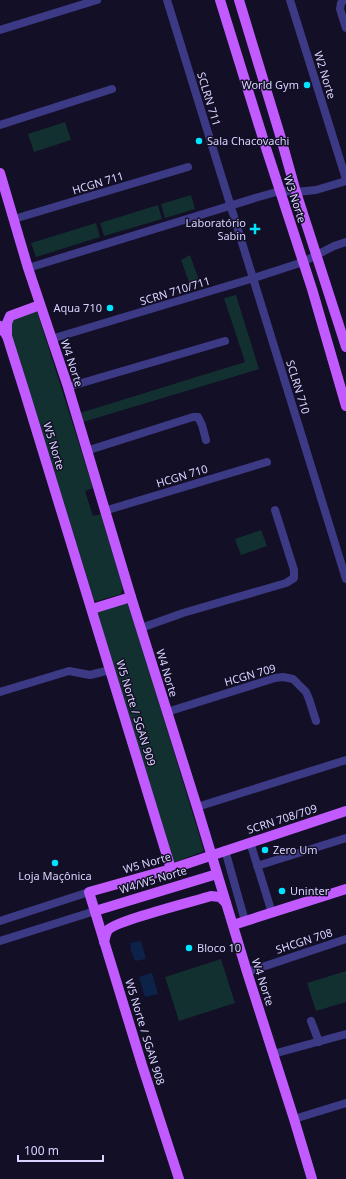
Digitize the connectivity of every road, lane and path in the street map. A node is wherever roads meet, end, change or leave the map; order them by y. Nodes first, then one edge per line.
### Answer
1 (97, 0) edge
2 (167, 0) edge
3 (220, 0) edge
4 (239, 0) edge
5 (290, 0) edge
6 (344, 0) edge
7 (346, 28) edge
8 (0, 30) edge
9 (112, 89) dead end
10 (256, 116) junction
11 (0, 125) edge
12 (280, 135) junction
13 (266, 148) junction
14 (188, 167) dead end
15 (290, 169) junction
16 (0, 173) edge
17 (346, 180) edge
18 (280, 191) junction
19 (296, 192) junction
20 (230, 206) junction
21 (14, 219) junction
22 (346, 242) edge
23 (316, 254) junction
24 (303, 262) junction
25 (28, 268) junction
26 (254, 278) junction
27 (40, 303) junction
28 (334, 310) junction
29 (0, 314) edge
30 (320, 319) junction
31 (0, 326) edge
32 (342, 335) junction
33 (6, 336) junction
34 (51, 339) junction
35 (226, 341) dead end
36 (346, 347) edge
37 (68, 387) junction
38 (346, 406) edge
39 (206, 440) dead end
40 (86, 451) junction
41 (267, 462) dead end
42 (275, 510) dead end
43 (104, 511) junction
44 (77, 564) joint
45 (346, 579) edge
46 (131, 597) junction
47 (92, 609) junction
48 (141, 628) junction
49 (110, 670) junction
50 (0, 692) edge
51 (167, 712) junction
52 (316, 721) dead end
53 (346, 760) edge
54 (197, 807) junction
55 (346, 811) edge
56 (346, 838) edge
57 (250, 842) junction
58 (225, 850) junction
59 (212, 855) junction
60 (257, 866) junction
61 (171, 869) junction
62 (217, 874) junction
63 (346, 889) edge
64 (89, 892) junction
65 (226, 903) junction
66 (95, 911) junction
67 (272, 913) junction
68 (0, 921) edge
69 (245, 921) junction
70 (233, 925) junction
71 (346, 939) edge
72 (0, 942) edge
73 (104, 942) junction
74 (247, 972) junction
75 (311, 1021) dead end
76 (346, 1034) edge
77 (319, 1042) junction
78 (273, 1054) junction
79 (346, 1103) edge
80 (294, 1119) junction
81 (178, 1179) edge
82 (312, 1179) edge

1 - 8 street
2 - 20 street, SCLRN 711
3 - 10 main road, W3 Norte
4 - 12 main road, W3 Norte
5 - 17 street, W2 Norte
6 - 7 street
9 - 11 street
10 - 12 main road
10 - 13 main road, W3 Norte
12 - 15 main road, W3 Norte
13 - 15 main road
13 - 18 main road, W3 Norte
14 - 21 street, HCGN 711
15 - 19 main road, W3 Norte
16 - 21 main road, W4 Norte
17 - 19 street
18 - 19 street
18 - 20 street
18 - 24 main road, W3 Norte
19 - 23 main road, W3 Norte
20 - 25 street
20 - 26 street, SCLRN 711
21 - 25 main road, W4 Norte
22 - 23 street, SCRN 710/711
23 - 24 street, SCRN 710/711
23 - 28 main road, W3 Norte
24 - 26 street, SCRN 710/711
24 - 30 main road, W3 Norte
25 - 27 main road, W4 Norte
26 - 34 street, SCRN 710/711
26 - 45 street, SCLRN 710
27 - 29 main road
27 - 33 main road, W5 Norte
27 - 34 main road, W4 Norte
28 - 30 main road
28 - 32 main road, W3 Norte
30 - 32 main road
30 - 38 main road, W3 Norte
31 - 33 main road, W5 Norte
32 - 36 main road, W3 Norte
33 - 44 main road, W5 Norte
34 - 37 main road, W4 Norte
35 - 37 street
37 - 40 main road, W4 Norte
39 - 40 street
40 - 43 main road, W4 Norte
41 - 43 street, HCGN 710
42 - 48 street
43 - 46 main road, W4 Norte
44 - 47 main road, W5 Norte / SGAN 909
46 - 47 main road
46 - 48 main road, W4 Norte
47 - 49 main road, W5 Norte / SGAN 909
48 - 51 main road, W4 Norte
49 - 50 street
49 - 61 main road, W5 Norte / SGAN 909
51 - 52 street, HCGN 709
51 - 54 main road, W4 Norte
53 - 54 street
54 - 59 main road, W4 Norte
55 - 57 main road, SCRN 708/709
56 - 60 street
57 - 58 main road, SCRN 708/709
57 - 60 street
58 - 59 main road, SCRN 708/709
58 - 69 street
59 - 61 main road, W5 Norte
59 - 62 main road, W4 Norte
60 - 67 street
61 - 64 main road, W5 Norte
62 - 65 main road, W4 Norte
62 - 66 main road, W4/W5 Norte
63 - 67 main road
64 - 66 main road, W5 Norte / SGAN 908
64 - 68 street
65 - 70 main road, W4 Norte
65 - 73 main road
66 - 72 street
66 - 73 main road, W5 Norte / SGAN 908
67 - 69 main road
69 - 70 main road
70 - 74 main road, W4 Norte
71 - 74 street, SHCGN 708
73 - 81 main road, W5 Norte / SGAN 908
74 - 78 main road, W4 Norte
75 - 77 street
76 - 77 street
77 - 78 street
78 - 80 main road, W4 Norte
79 - 80 street
80 - 82 main road, W4 Norte

